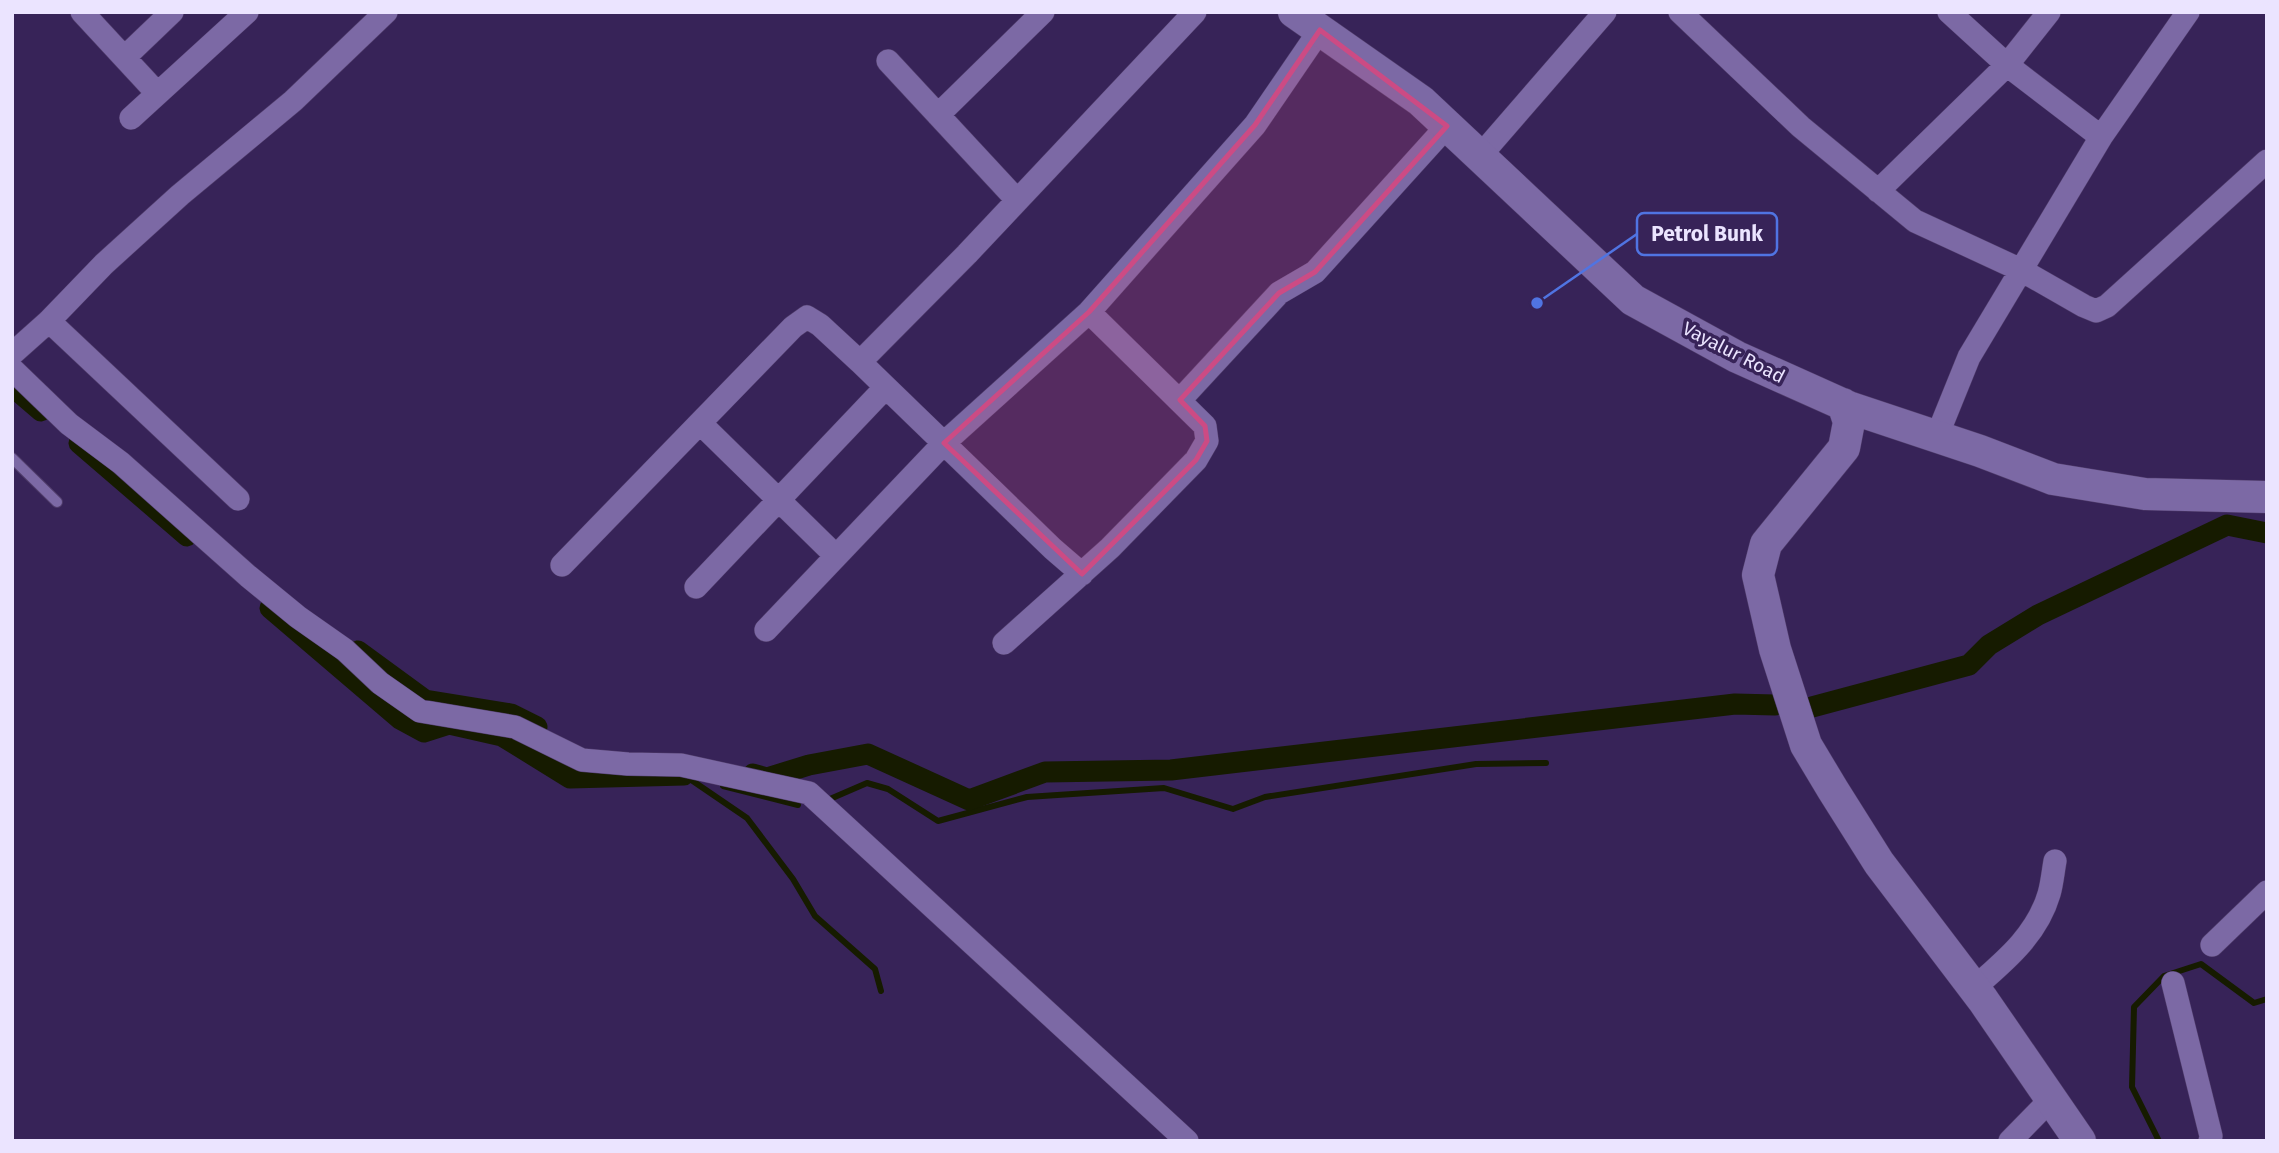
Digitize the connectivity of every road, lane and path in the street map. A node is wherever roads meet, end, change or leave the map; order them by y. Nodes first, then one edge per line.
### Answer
1 (172, 12) edge
2 (247, 12) edge
3 (386, 12) edge
4 (1043, 12) edge
5 (1195, 12) edge
6 (1294, 12) edge
7 (1605, 12) edge
8 (1680, 12) edge
9 (1949, 12) edge
10 (2049, 12) edge
11 (2188, 12) edge
12 (87, 14) edge
13 (1320, 30) junction
14 (125, 57) junction
15 (888, 61) dead end
16 (2007, 65) junction
17 (157, 93) junction
18 (939, 115) junction
19 (131, 118) dead end
20 (1447, 126) junction
21 (2101, 137) junction
22 (1479, 156) junction
23 (2267, 161) edge
24 (1878, 191) junction
25 (1017, 200) junction
26 (2021, 270) junction
27 (1089, 312) junction
28 (49, 321) junction
29 (12, 354) edge
30 (860, 362) junction
31 (12, 369) edge
32 (886, 387) junction
33 (1180, 400) junction
34 (1843, 404) junction
35 (700, 422) junction
36 (1937, 436) junction
37 (944, 443) junction
38 (12, 458) edge
39 (2267, 497) edge
40 (238, 499) dead end
41 (778, 500) junction
42 (57, 502) dead end
43 (836, 556) junction
44 (562, 565) dead end
45 (1082, 574) junction
46 (695, 587) dead end
47 (766, 630) dead end
48 (1004, 643) dead end
49 (2055, 861) dead end
50 (2267, 892) edge
51 (2212, 945) dead end
52 (2173, 983) dead end
53 (1974, 988) junction
54 (2052, 1098) junction
55 (1187, 1141) edge
56 (2010, 1141) edge
57 (2080, 1141) edge
58 (2210, 1141) edge

1 - 14 street
2 - 17 street
3 - 28 street
4 - 18 street
5 - 25 street
6 - 13 main road, Vayalur Road
7 - 22 street
8 - 24 street
9 - 16 street
10 - 16 street
11 - 21 street
12 - 14 street
13 - 20 main road, Vayalur Road
13 - 27 street
14 - 17 street
15 - 18 street
16 - 21 street
16 - 24 street
17 - 19 street
18 - 25 street
20 - 22 main road, Vayalur Road
20 - 33 street
21 - 26 street
22 - 34 main road, Vayalur Road
23 - 26 street
24 - 26 street
25 - 30 street
26 - 36 street
27 - 33 street
27 - 37 street
28 - 29 street
28 - 40 street
30 - 32 street
30 - 35 street
31 - 55 street
32 - 37 street
32 - 41 street
33 - 45 street
34 - 36 main road, Vayalur Road
34 - 53 main road
35 - 41 street
35 - 44 street
36 - 39 main road, Vayalur Road
37 - 43 street
37 - 45 street
38 - 42 lane
41 - 43 street
41 - 46 street
43 - 47 street
45 - 48 street
49 - 53 street
50 - 51 street
52 - 58 street
53 - 54 main road
54 - 56 street
54 - 57 main road

